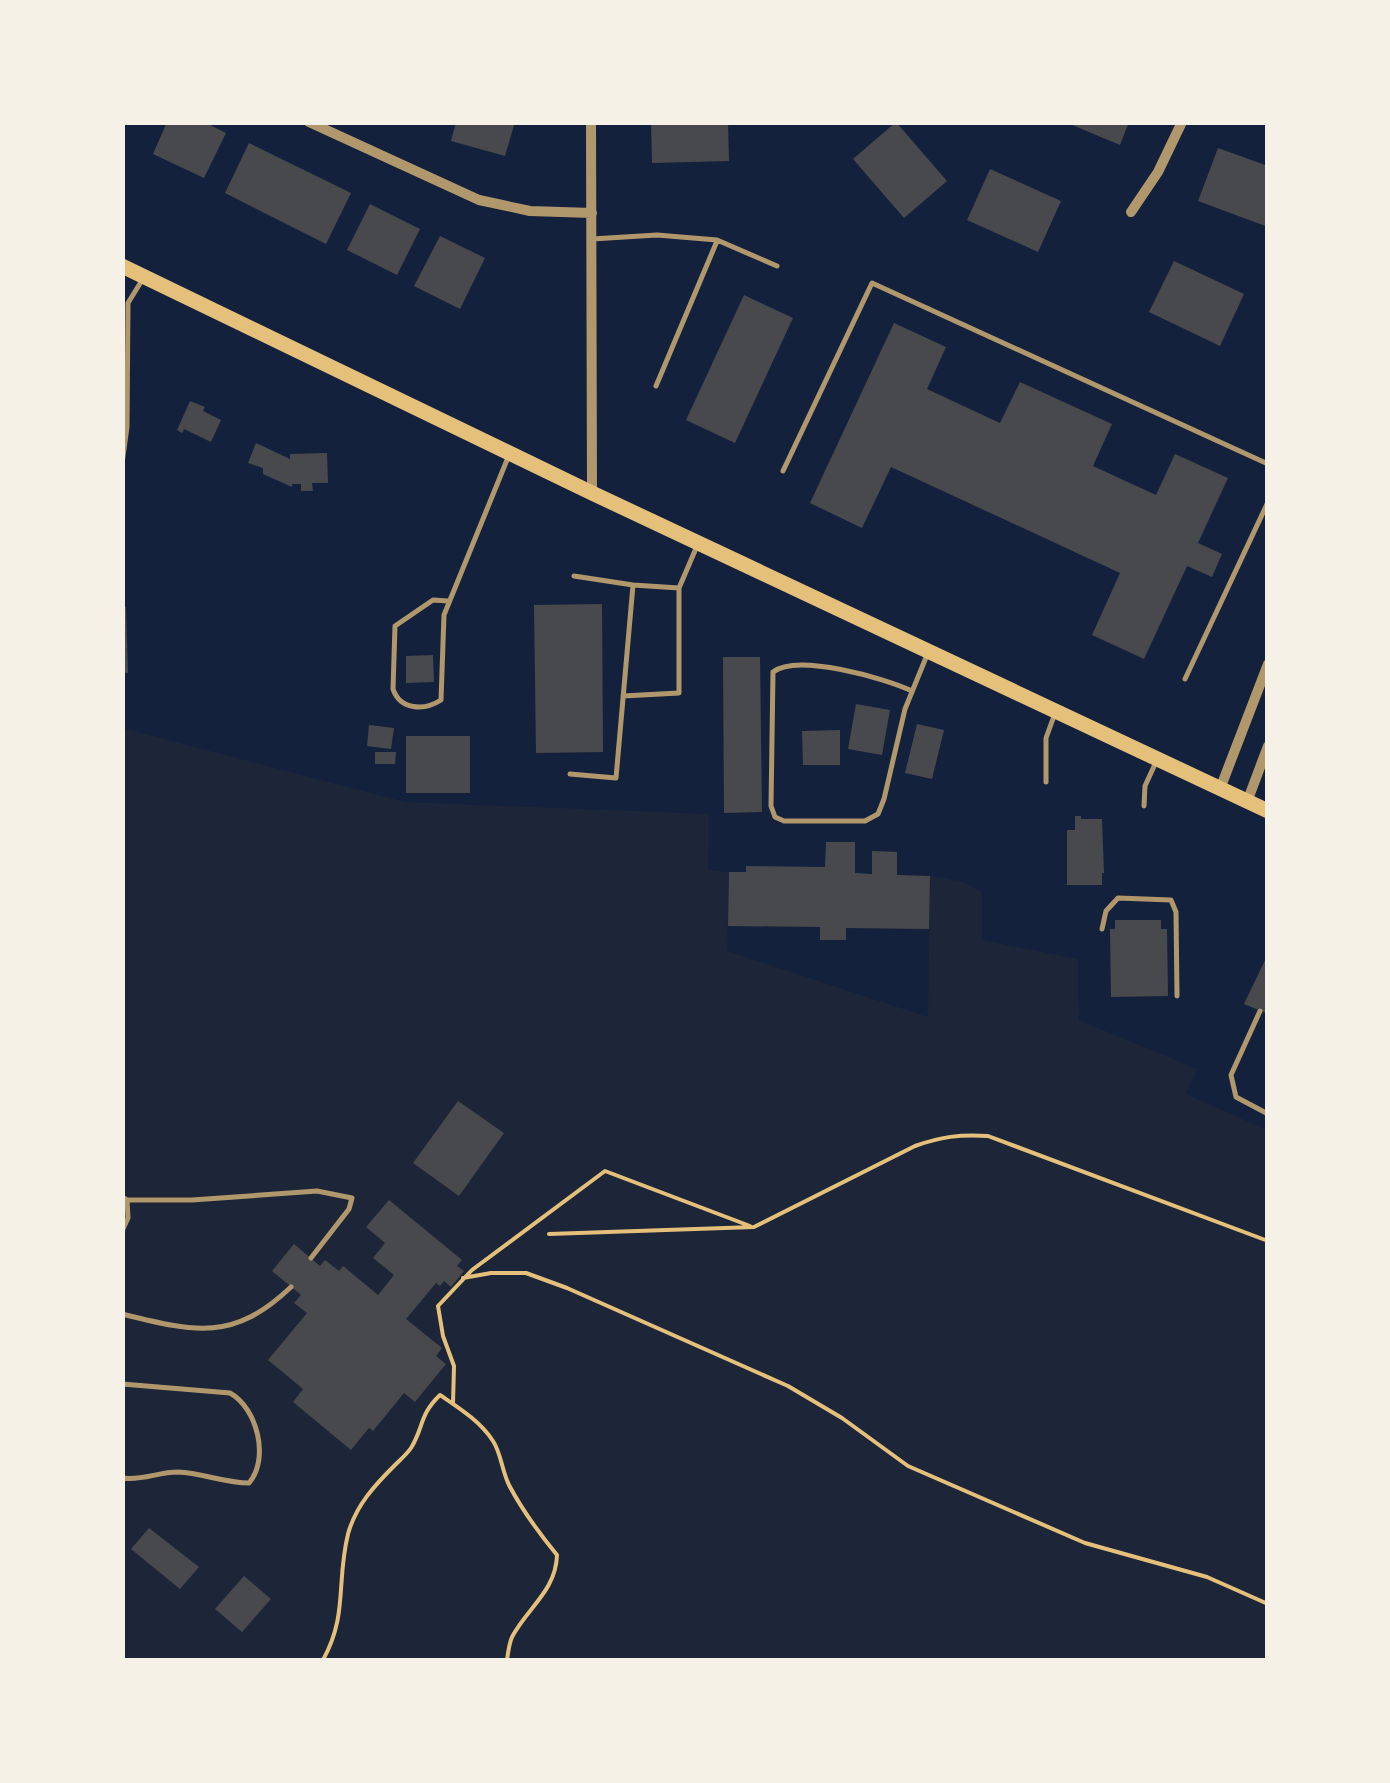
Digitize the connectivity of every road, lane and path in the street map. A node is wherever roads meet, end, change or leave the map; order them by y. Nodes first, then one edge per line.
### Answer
1 (309, 122) edge
2 (592, 122) edge
3 (1182, 122) edge
4 (1130, 212) dead end
5 (592, 213) junction
6 (592, 239) junction
7 (718, 240) junction
8 (122, 266) edge
9 (778, 266) dead end
10 (144, 277) junction
11 (656, 386) dead end
12 (510, 453) junction
13 (122, 464) edge
14 (1268, 464) edge
15 (784, 471) dead end
16 (592, 493) junction
17 (1268, 502) edge
18 (698, 543) junction
19 (574, 576) dead end
20 (633, 584) junction
21 (679, 588) junction
22 (448, 600) junction
23 (929, 652) junction
24 (1268, 664) edge
25 (1185, 679) dead end
26 (912, 691) junction
27 (623, 696) junction
28 (1056, 712) junction
29 (1268, 746) edge
30 (1157, 759) junction
31 (570, 774) dead end
32 (1046, 782) dead end
33 (1220, 789) junction
34 (1246, 802) junction
35 (1144, 806) dead end
36 (1268, 811) edge
37 (1102, 928) dead end
38 (1177, 996) dead end
39 (1260, 1011) dead end
40 (1268, 1114) edge
41 (125, 1198) edge
42 (754, 1228) junction
43 (122, 1231) edge
44 (548, 1234) dead end
45 (1268, 1241) edge
46 (311, 1258) dead end
47 (463, 1278) junction
48 (291, 1287) dead end
49 (122, 1314) edge
50 (122, 1384) edge
51 (453, 1404) junction
52 (122, 1478) edge
53 (1268, 1604) edge
54 (323, 1660) edge
55 (507, 1660) edge

1 - 5 street
2 - 5 street
3 - 4 street
5 - 6 street
6 - 7 lane
6 - 16 street
7 - 9 lane
7 - 11 lane
8 - 10 main road
10 - 12 main road
10 - 13 lane
12 - 16 main road
12 - 22 lane
14 - 15 lane
16 - 18 main road
17 - 25 lane
18 - 21 lane
18 - 23 main road
19 - 20 lane
20 - 21 lane
20 - 27 lane
21 - 27 lane
22 - 22 lane
23 - 26 lane
23 - 28 main road
24 - 33 street
26 - 26 lane
27 - 31 lane
28 - 30 main road
28 - 32 lane
29 - 34 street
30 - 33 main road
30 - 35 lane
33 - 34 main road
34 - 36 main road
37 - 38 lane
39 - 40 lane
41 - 43 lane
41 - 46 lane
42 - 44 path
42 - 45 path
42 - 47 path
47 - 51 path
47 - 53 path
48 - 49 lane
50 - 52 lane
51 - 54 path
51 - 55 path

